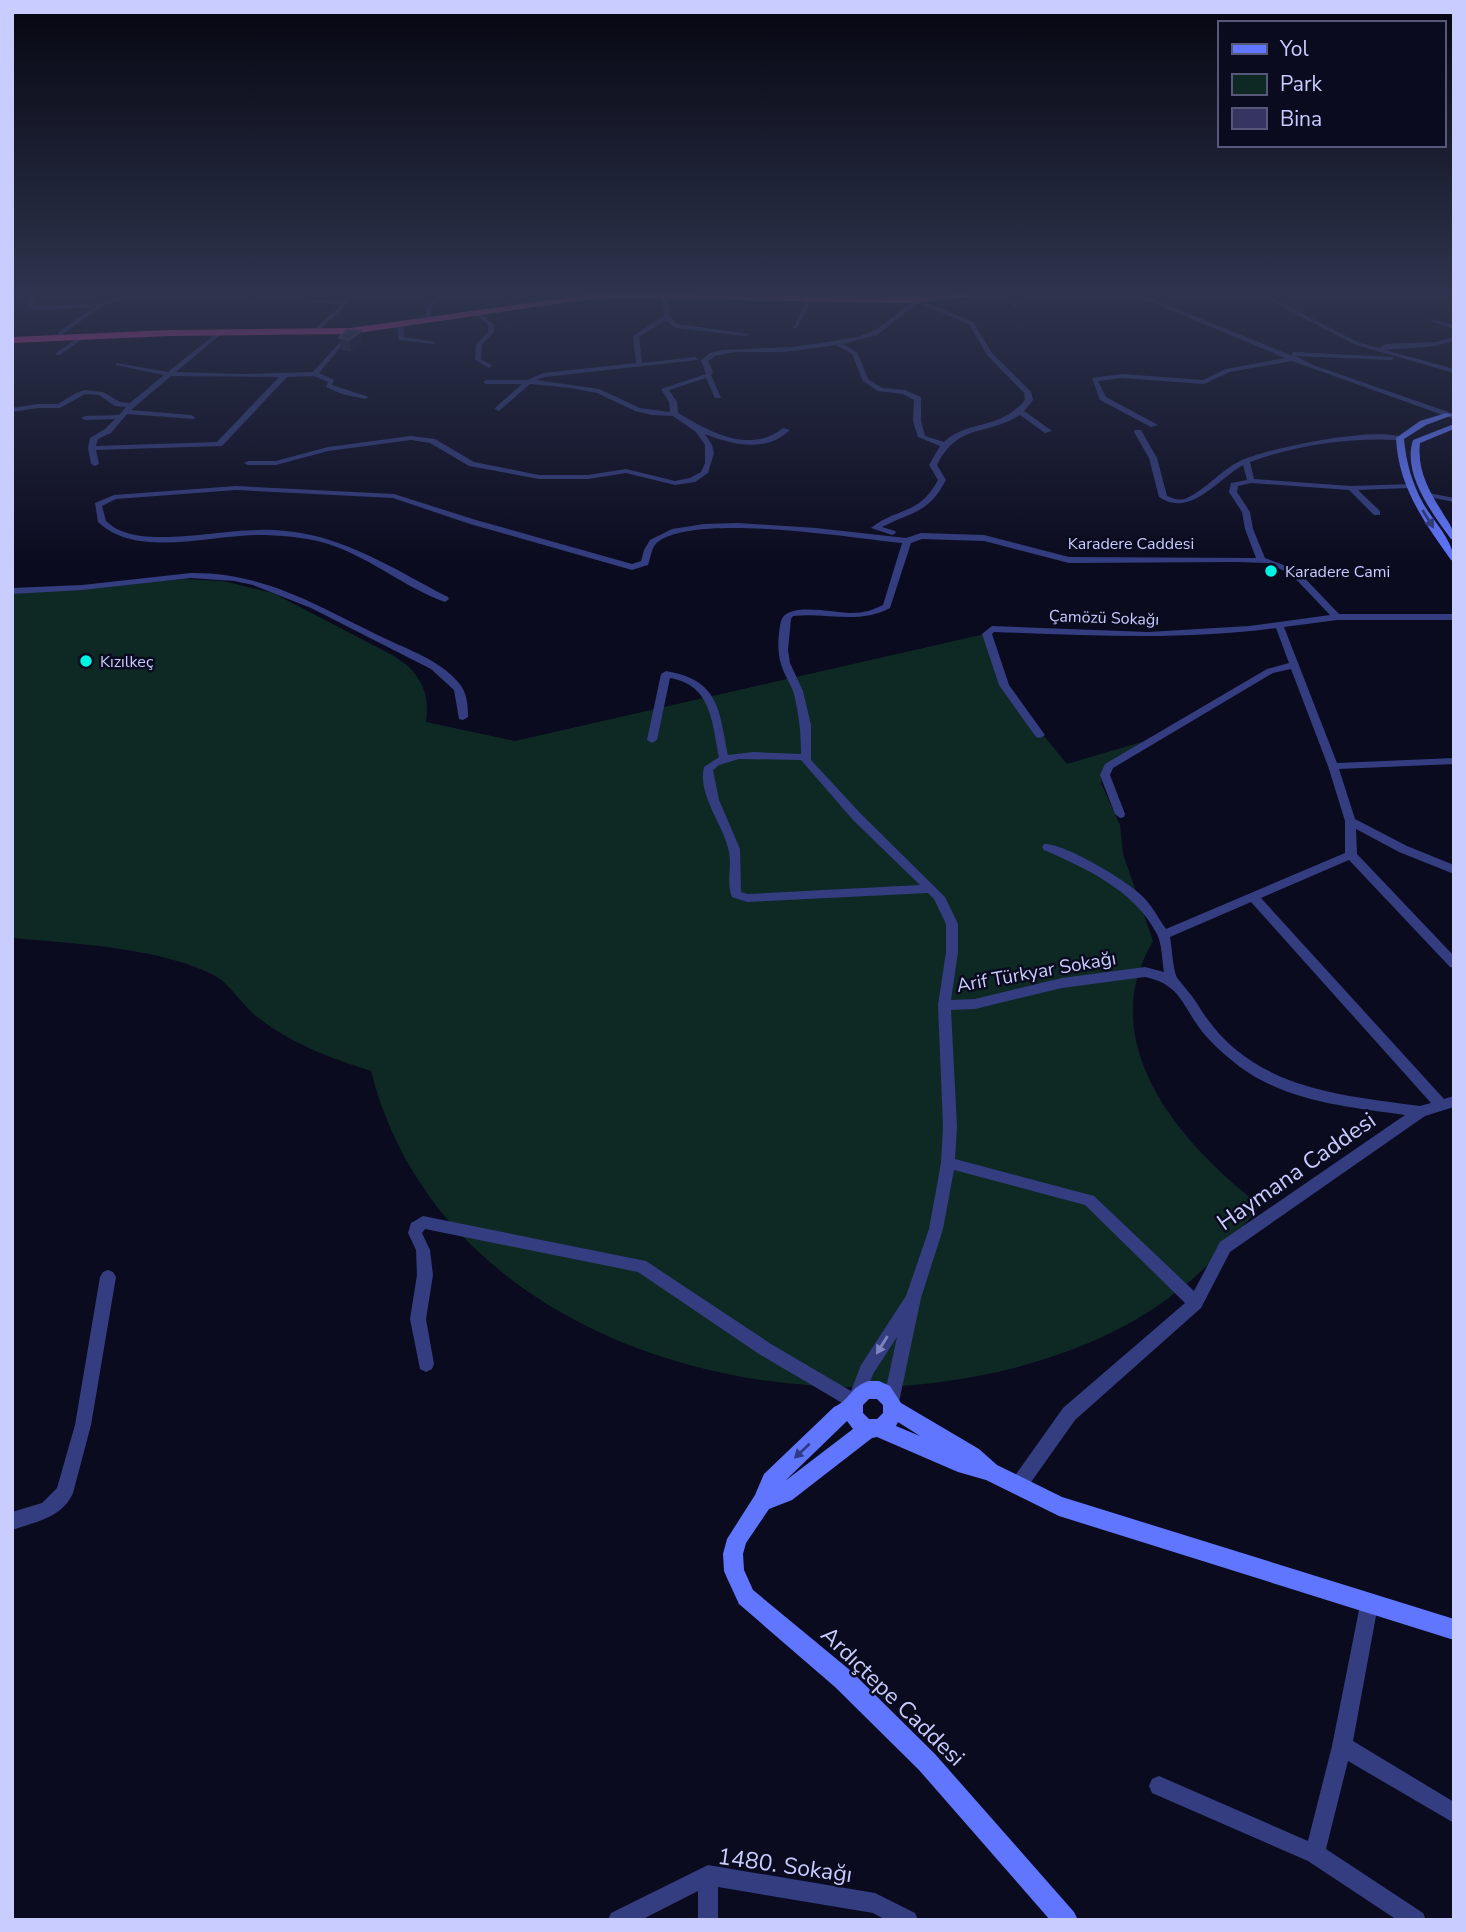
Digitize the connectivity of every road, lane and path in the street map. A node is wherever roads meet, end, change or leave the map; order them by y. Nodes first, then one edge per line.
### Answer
1 (157, 384) edge
2 (276, 384) edge
3 (329, 384) edge
4 (526, 384) edge
5 (558, 384) edge
6 (680, 384) edge
7 (712, 384) edge
8 (871, 384) edge
9 (1019, 384) edge
10 (1096, 384) edge
11 (1366, 384) edge
12 (718, 396) dead end
13 (366, 397) dead end
14 (131, 405) junction
15 (499, 409) dead end
16 (12, 410) edge
17 (1020, 412) junction
18 (123, 414) junction
19 (674, 414) junction
20 (1452, 416) edge
21 (191, 417) dead end
22 (85, 418) dead end
23 (693, 425) junction
24 (1154, 425) dead end
25 (1454, 426) edge
26 (786, 430) dead end
27 (1048, 431) dead end
28 (1138, 432) dead end
29 (1400, 438) junction
30 (943, 444) junction
31 (92, 448) junction
32 (1246, 461) junction
33 (248, 463) dead end
34 (94, 464) dead end
35 (1251, 481) junction
36 (1410, 486) junction
37 (1351, 488) junction
38 (1427, 494) junction
39 (1454, 500) edge
40 (1377, 513) dead end
41 (921, 536) junction
42 (1454, 537) edge
43 (907, 541) junction
44 (1454, 558) edge
45 (1261, 560) junction
46 (12, 592) edge
47 (445, 598) dead end
48 (1337, 617) junction
49 (1454, 617) edge
50 (1279, 625) junction
51 (1294, 665) junction
52 (463, 717) dead end
53 (1040, 735) dead end
54 (652, 740) dead end
55 (806, 757) junction
56 (724, 758) junction
57 (1454, 761) edge
58 (1333, 766) junction
59 (1120, 814) dead end
60 (1350, 821) junction
61 (1048, 847) dead end
62 (1350, 855) junction
63 (1454, 870) edge
64 (930, 889) junction
65 (1253, 897) junction
66 (1164, 935) junction
67 (1454, 964) edge
68 (1171, 979) junction
69 (944, 1005) junction
70 (1448, 1103) edge
71 (1420, 1112) junction
72 (948, 1163) junction
73 (108, 1277) dead end
74 (914, 1298) junction
75 (1196, 1303) junction
76 (426, 1364) dead end
77 (855, 1402) junction
78 (892, 1406) junction
79 (874, 1428) junction
80 (990, 1472) junction
81 (1018, 1486) junction
82 (762, 1502) junction
83 (12, 1521) edge
84 (1369, 1605) junction
85 (1454, 1630) edge
86 (1342, 1746) junction
87 (1159, 1786) dead end
88 (1454, 1813) edge
89 (1315, 1854) junction
90 (708, 1875) junction
91 (618, 1920) edge
92 (708, 1920) edge
93 (908, 1920) edge
94 (1066, 1920) edge
95 (1416, 1920) edge

1 - 14 street
2 - 31 street
3 - 13 street
4 - 15 street
5 - 19 street
6 - 19 street
7 - 12 street
8 - 30 street
9 - 17 street
10 - 24 street
11 - 20 street
14 - 16 street
14 - 18 street
17 - 27 street
17 - 30 street
18 - 21 street
18 - 22 street
18 - 31 street
19 - 23 street
20 - 29 street
23 - 26 street
23 - 33 street
25 - 38 street
28 - 32 street
29 - 32 street
29 - 36 street
30 - 41 street
31 - 34 street
32 - 35 street
35 - 37 street
35 - 45 street
36 - 37 street
36 -> 44 street
37 - 40 street
38 - 39 street
38 - 42 street
41 - 43 street, Karadere Caddesi
41 - 45 street, Karadere Caddesi
43 - 47 street
43 - 55 street
45 - 48 street, Karadere Caddesi
46 - 52 street
48 - 49 street
48 - 50 street, Çamözü Sokağı
50 - 51 street
50 - 53 street, Çamözü Sokağı
51 - 58 street
51 - 59 street
54 - 56 street
55 - 56 street
55 - 64 street
56 - 64 street
57 - 58 street
58 - 60 street
60 - 62 street
60 - 63 street
61 - 66 street
62 - 65 street
62 - 67 street
64 - 69 street
65 - 66 street
65 - 70 street
66 - 68 street
68 - 69 street, Arif Türkyar Sokağı
68 - 71 street
69 - 72 street
70 - 71 street, Haymana Caddesi
71 - 75 street, Haymana Caddesi
72 - 74 street
72 - 75 street
73 - 83 street
74 -> 77 street
74 - 78 street
75 - 81 street, Haymana Caddesi
76 - 77 street
77 - 78 street
77 - 79 street
77 -> 82 street, Ardıçtepe Caddesi
78 - 79 street
78 - 80 street
79 - 80 street
79 - 82 street, Ardıçtepe Caddesi
80 - 81 street
81 - 84 street
82 - 94 street, Ardıçtepe Caddesi
84 - 85 street
84 - 86 street
86 - 88 street
86 - 89 street
87 - 89 street
89 - 95 street
90 - 91 street, 1480. Sokağı
90 - 92 street
90 - 93 street, 1480. Sokağı

